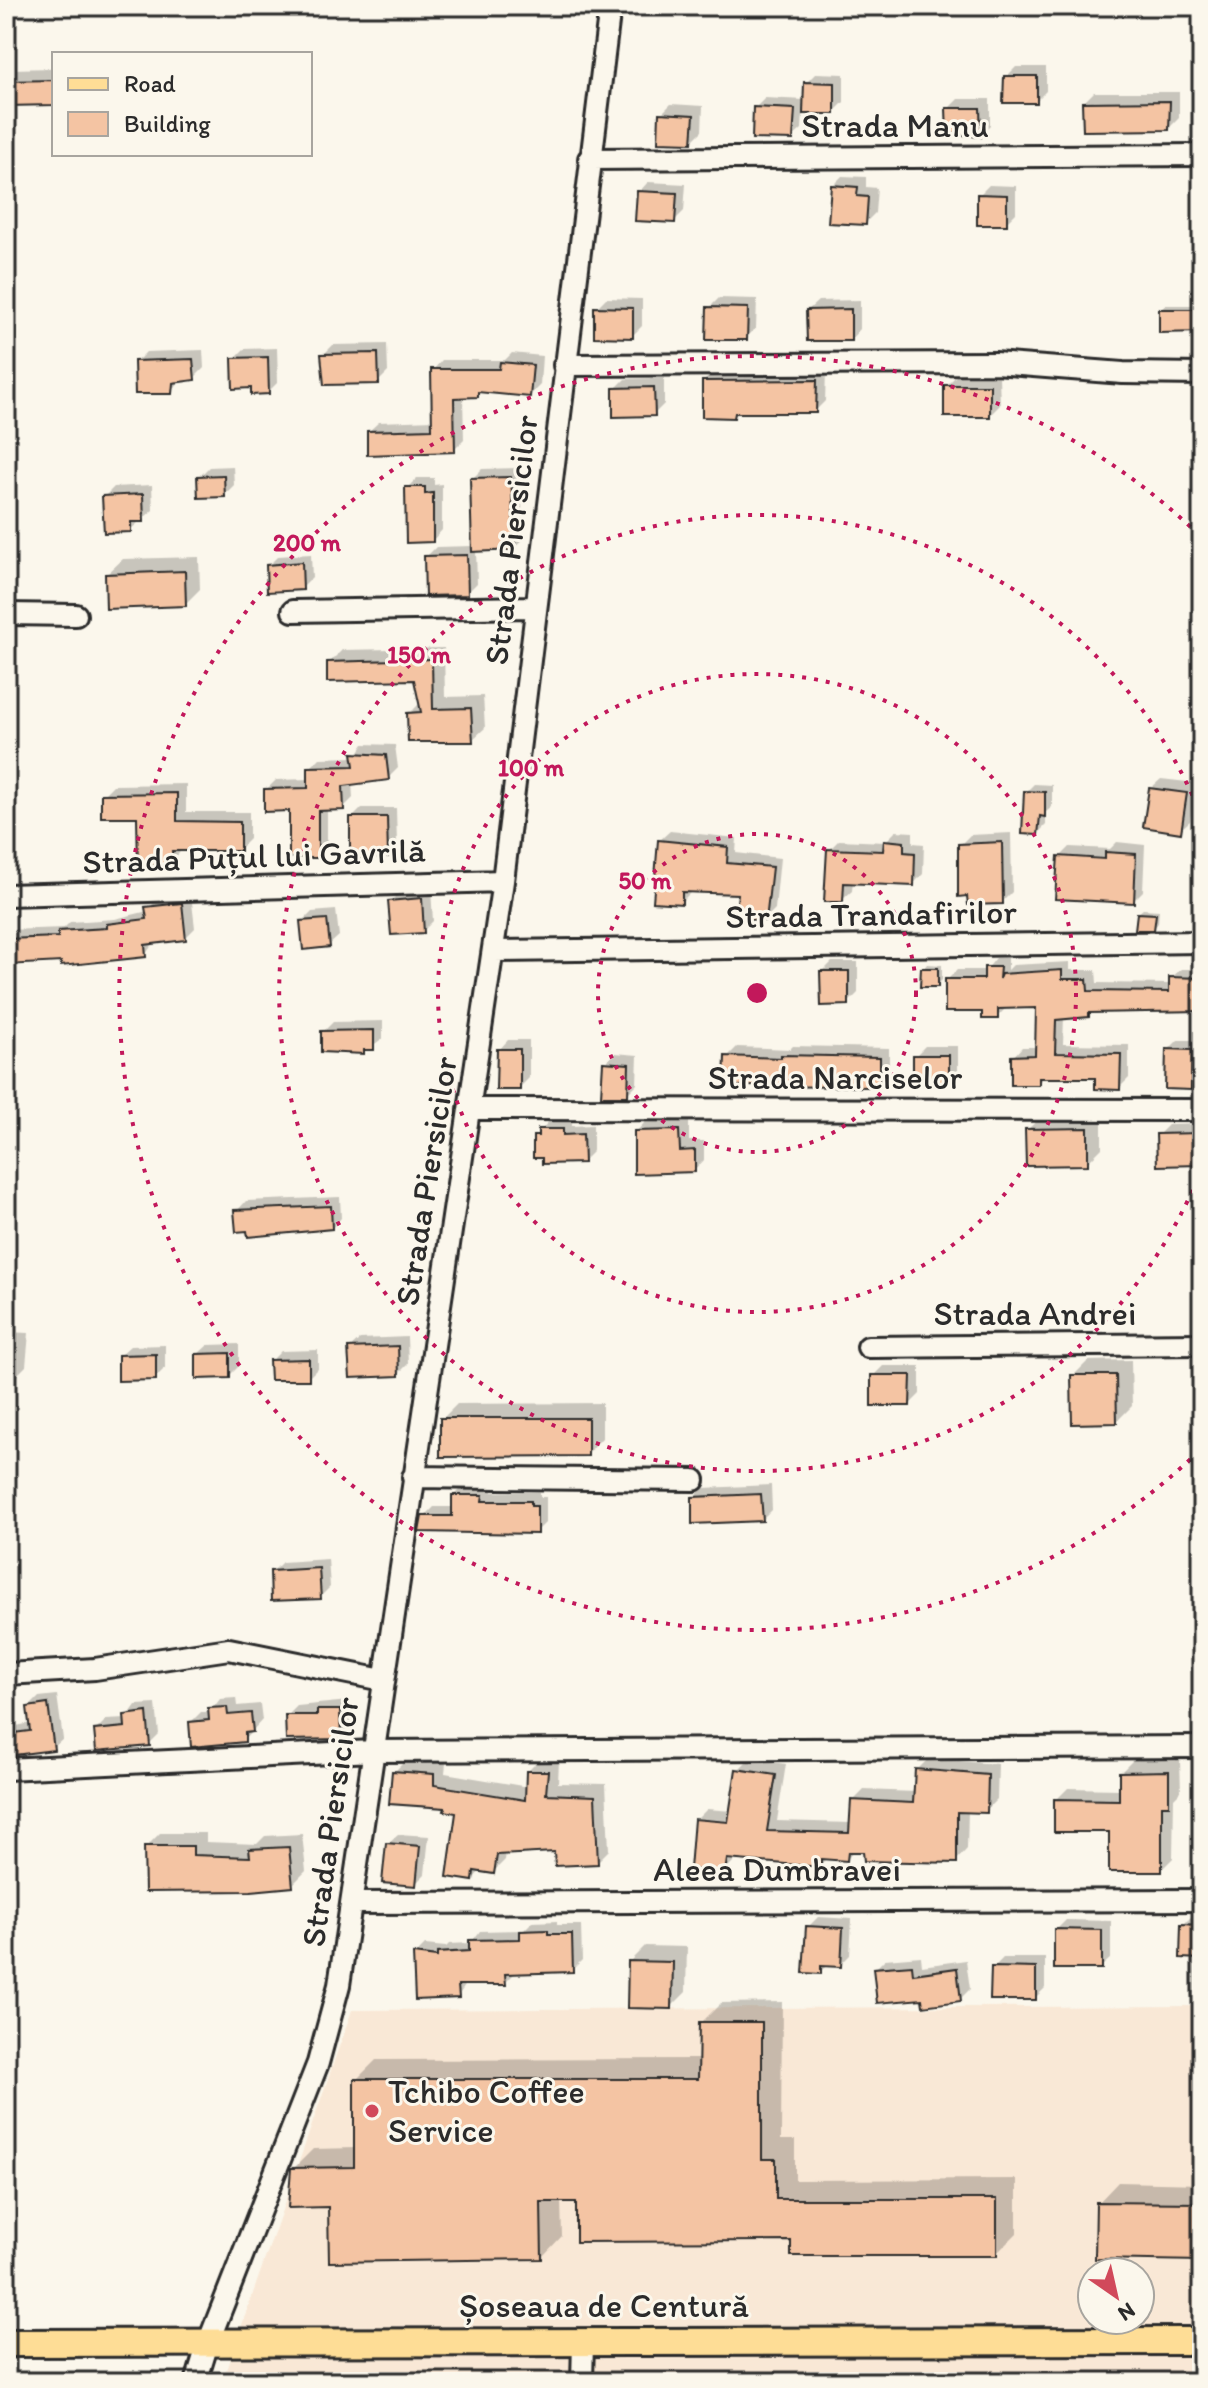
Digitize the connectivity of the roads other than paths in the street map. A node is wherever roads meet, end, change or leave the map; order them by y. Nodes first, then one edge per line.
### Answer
1 (610, 6) edge
2 (1202, 155) edge
3 (589, 159) junction
4 (564, 365) junction
5 (1202, 374) edge
6 (536, 607) junction
7 (293, 611) dead end
8 (6, 614) edge
9 (76, 615) dead end
10 (503, 881) junction
11 (6, 895) edge
12 (1202, 942) edge
13 (493, 951) junction
14 (469, 1109) junction
15 (1202, 1110) edge
16 (1202, 1344) edge
17 (868, 1347) dead end
18 (413, 1477) junction
19 (694, 1480) dead end
20 (6, 1674) edge
21 (383, 1680) junction
22 (1202, 1747) edge
23 (373, 1751) junction
24 (6, 1769) edge
25 (1202, 1900) edge
26 (353, 1903) junction
27 (583, 2341) junction
28 (1202, 2341) edge
29 (6, 2343) edge
30 (208, 2343) junction
31 (196, 2382) edge
32 (582, 2382) edge

1 - 3 street, Strada Piersicilor
2 - 3 street, Strada Manu
3 - 4 street, Strada Piersicilor
4 - 5 street
4 - 6 street, Strada Piersicilor
6 - 7 street
6 - 10 street, Strada Piersicilor
8 - 9 street
10 - 11 street, Strada Puțul lui Gavrilă
10 - 13 street, Strada Piersicilor
12 - 13 street, Strada Trandafirilor
13 - 14 street, Strada Piersicilor
14 - 15 street, Strada Narciselor
14 - 18 street, Strada Piersicilor
16 - 17 street, Strada Andrei
18 - 19 street
18 - 21 street, Strada Piersicilor
20 - 21 street
21 - 23 street, Strada Piersicilor
22 - 23 street
23 - 24 street
23 - 26 street, Strada Piersicilor
25 - 26 street, Aleea Dumbravei
26 - 30 street, Strada Piersicilor
27 - 28 main road, Șoseaua de Centură
27 - 30 main road, Șoseaua de Centură
27 - 32 street
29 - 30 main road, Șoseaua de Centură
30 - 31 street, Strada Piersicilor

